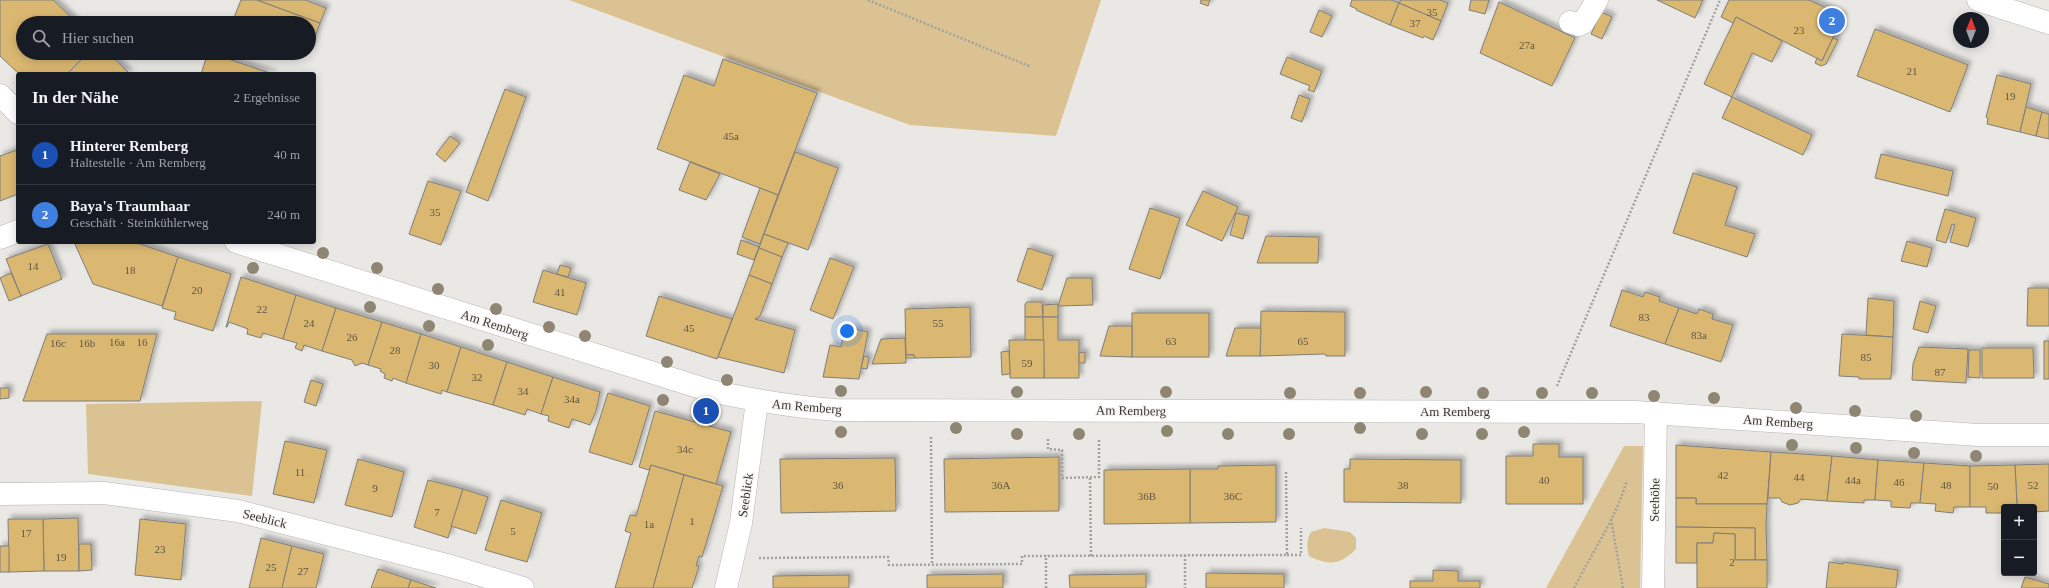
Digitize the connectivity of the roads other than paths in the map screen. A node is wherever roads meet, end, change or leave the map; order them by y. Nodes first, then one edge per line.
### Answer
1 (1597, 0) edge
2 (1978, 0) edge
3 (1570, 22) dead end
4 (2049, 23) edge
5 (0, 95) edge
6 (16, 111) edge
7 (16, 232) edge
8 (0, 238) edge
9 (242, 244) edge
10 (757, 401) junction
11 (1656, 413) junction
12 (2049, 435) edge
13 (0, 494) edge
14 (523, 588) edge
15 (726, 588) edge
16 (1653, 588) edge

1 - 3 street
2 - 4 street
5 - 6 street
7 - 8 street
9 - 10 street, Am Remberg
10 - 11 street, Am Remberg
10 - 15 street, Seeblick
11 - 12 street, Am Remberg
11 - 16 street, Seehöhe
13 - 14 street, Seeblick

